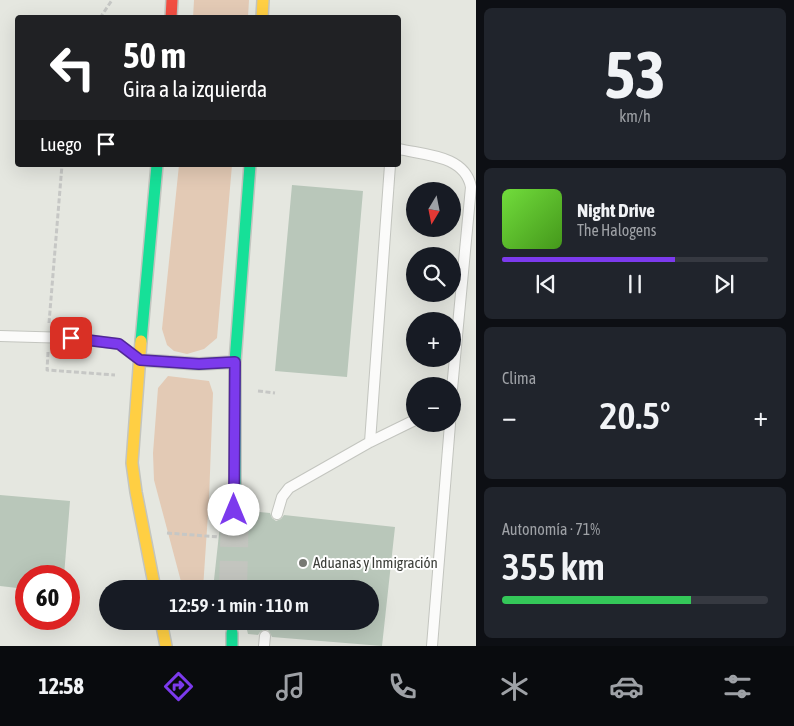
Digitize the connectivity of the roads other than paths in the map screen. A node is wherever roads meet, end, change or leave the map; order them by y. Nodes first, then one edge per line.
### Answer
1 (172, 0) edge
2 (263, 0) edge
3 (171, 15) edge
4 (262, 15) edge
5 (401, 149) edge
6 (158, 167) edge
7 (250, 167) edge
8 (390, 167) edge
9 (0, 336) edge
10 (140, 360) junction
11 (235, 362) junction
12 (453, 377) edge
13 (406, 424) edge
14 (449, 432) edge
15 (370, 442) junction
16 (234, 510) tunnel mouth
17 (277, 514) dead end
18 (153, 580) edge
19 (163, 630) edge
20 (232, 633) dead end
21 (166, 646) edge
22 (232, 646) edge
23 (432, 646) edge

1 - 3 main road
2 - 4 main road
5 - 12 lane
6 - 10 main road
7 - 11 main road
8 - 15 lane
9 - 10 lane
10 - 11 main road
10 - 18 main road
11 - 16 main road
13 - 15 lane
14 - 23 lane
15 - 17 lane
19 - 21 main road
20 - 22 main road

